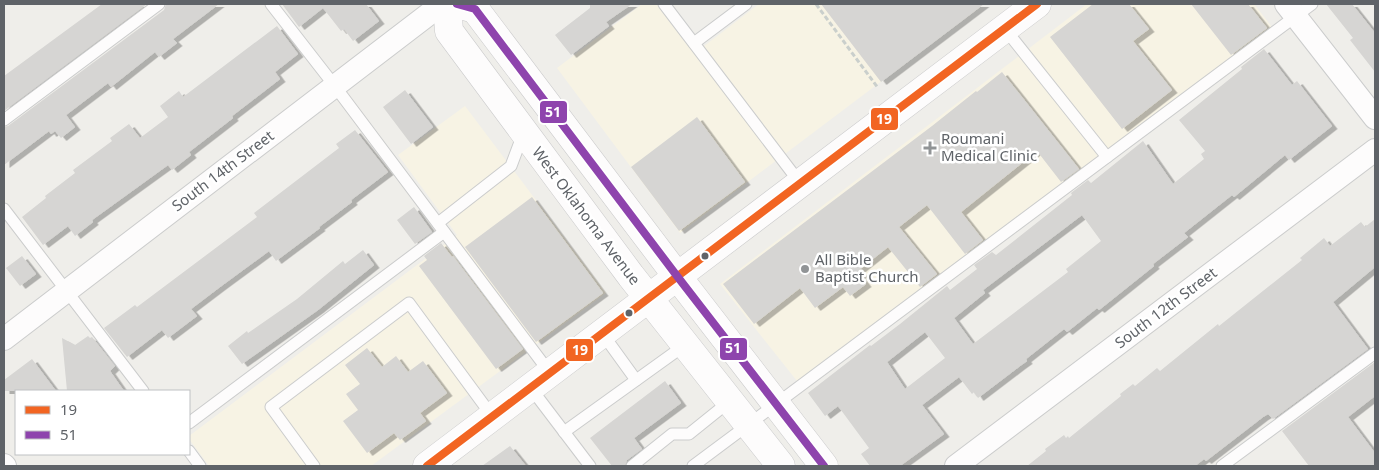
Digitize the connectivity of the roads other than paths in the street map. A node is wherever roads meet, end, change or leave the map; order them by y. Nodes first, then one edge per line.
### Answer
1 (159, 4) edge
2 (270, 4) edge
3 (442, 4) edge
4 (447, 4) edge
5 (457, 4) edge
6 (664, 4) edge
7 (746, 4) edge
8 (1038, 4) edge
9 (1298, 8) edge
10 (1005, 29) junction
11 (694, 43) junction
12 (334, 86) junction
13 (1375, 118) edge
14 (4, 120) edge
15 (524, 133) junction
16 (1375, 150) edge
17 (1107, 157) junction
18 (800, 183) junction
19 (4, 209) edge
20 (441, 228) junction
21 (677, 276) junction
22 (65, 291) junction
23 (648, 298) junction
24 (602, 333) junction
25 (4, 339) edge
26 (685, 345) junction
27 (1375, 353) edge
28 (540, 380) junction
29 (636, 380) junction
30 (142, 390) edge
31 (730, 401) junction
32 (776, 403) junction
33 (492, 416) junction
34 (190, 422) edge
35 (748, 425) junction
36 (564, 432) junction
37 (190, 452) edge
38 (200, 466) edge
39 (314, 466) edge
40 (426, 466) edge
41 (590, 466) edge
42 (632, 466) edge
43 (693, 466) edge
44 (781, 466) edge
45 (824, 466) edge
46 (956, 466) edge
47 (1222, 466) edge

1 - 14 lane
2 - 12 lane
3 - 12 street, South 14th Street
4 - 15 main road, West Oklahoma Avenue
5 - 21 main road
6 - 11 lane
7 - 11 lane
8 - 10 main road
9 - 13 street
9 - 17 lane
10 - 17 lane
10 - 18 main road
11 - 18 lane
12 - 20 lane
12 - 22 street, South 14th Street
15 - 20 lane
15 - 23 main road, West Oklahoma Avenue
16 - 46 street, South 12th Street
17 - 32 lane
18 - 21 main road
19 - 22 lane
20 - 28 lane
20 - 34 lane
21 - 23 main road
21 - 32 main road
22 - 25 street, South 14th Street
22 - 30 lane
23 - 24 main road
23 - 26 main road, West Oklahoma Avenue
24 - 28 main road
24 - 29 lane
26 - 29 lane
26 - 31 main road, West Oklahoma Avenue
27 - 47 lane
28 - 33 main road
28 - 36 lane
29 - 36 lane
31 - 35 main road, West Oklahoma Avenue
31 - 42 lane
32 - 35 lane
32 - 45 main road
33 - 39 lane
33 - 40 main road
35 - 43 lane
35 - 44 main road, West Oklahoma Avenue
36 - 41 lane
37 - 38 lane

